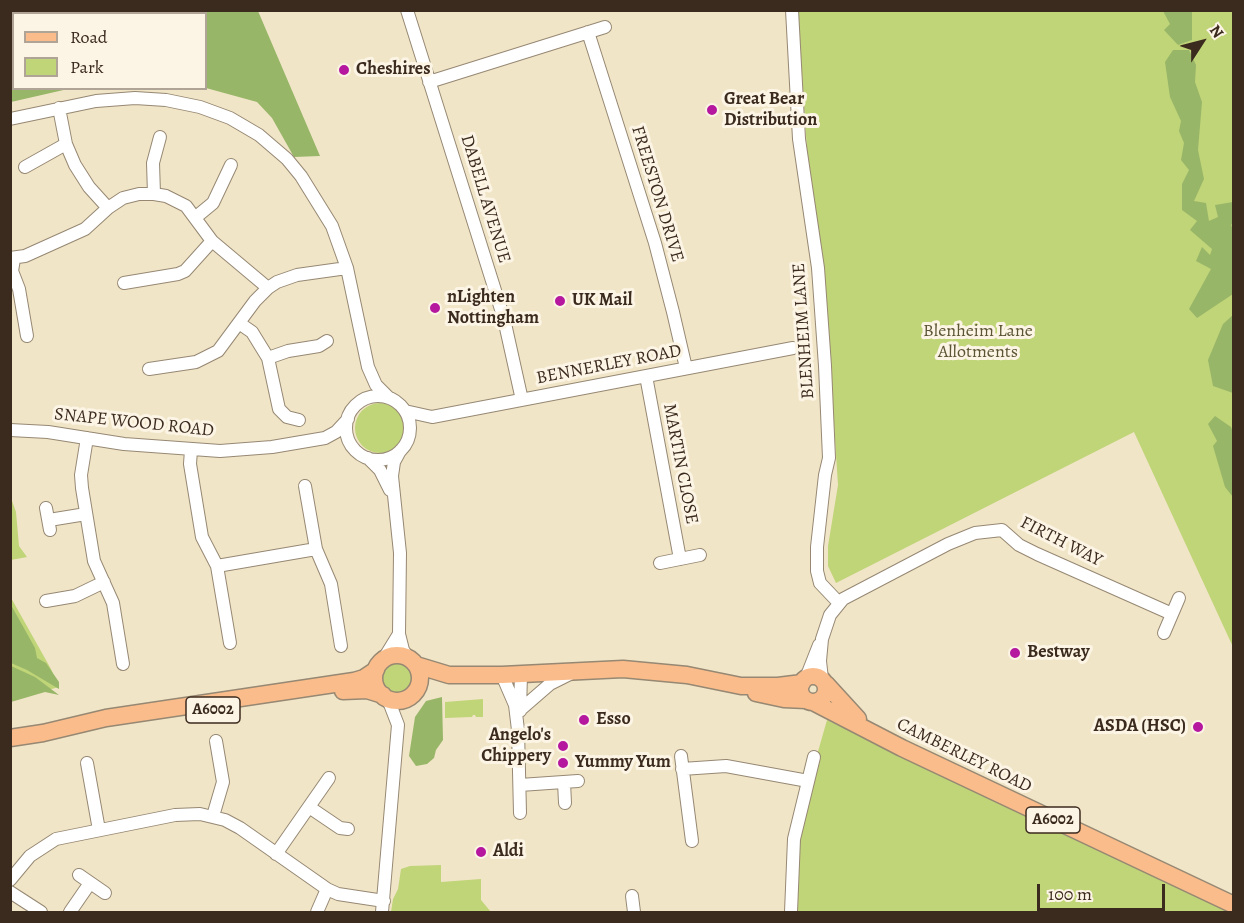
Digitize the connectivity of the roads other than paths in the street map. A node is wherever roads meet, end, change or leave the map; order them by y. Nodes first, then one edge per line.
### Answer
1 (407, 10) edge
2 (792, 10) edge
3 (605, 27) dead end
4 (588, 32) junction
5 (429, 82) junction
6 (59, 108) junction
7 (10, 119) edge
8 (155, 142) dead end
9 (66, 144) junction
10 (25, 167) dead end
11 (231, 173) dead end
12 (154, 194) junction
13 (108, 208) junction
14 (196, 217) junction
15 (212, 241) junction
16 (12, 259) edge
17 (347, 268) junction
18 (124, 283) dead end
19 (268, 288) junction
20 (239, 323) junction
21 (27, 336) dead end
22 (322, 347) dead end
23 (793, 348) dead end
24 (268, 358) junction
25 (154, 365) dead end
26 (368, 367) junction
27 (686, 368) junction
28 (646, 376) junction
29 (388, 397) junction
30 (522, 400) junction
31 (357, 404) junction
32 (405, 411) junction
33 (432, 417) junction
34 (348, 419) junction
35 (289, 421) dead end
36 (10, 430) edge
37 (409, 434) junction
38 (87, 438) junction
39 (325, 438) junction
40 (352, 446) junction
41 (190, 450) junction
42 (400, 451) junction
43 (368, 457) junction
44 (305, 486) dead end
45 (393, 496) junction
46 (86, 514) junction
47 (48, 519) dead end
48 (316, 549) junction
49 (700, 555) dead end
50 (680, 559) junction
51 (660, 562) dead end
52 (217, 566) junction
53 (104, 582) junction
54 (1179, 598) dead end
55 (46, 601) dead end
56 (839, 603) junction
57 (1172, 614) junction
58 (399, 633) junction
59 (1164, 633) dead end
60 (230, 643) dead end
61 (340, 646) dead end
62 (412, 661) junction
63 (123, 664) dead end
64 (380, 665) junction
65 (579, 670) junction
66 (521, 674) junction
67 (449, 675) junction
68 (502, 675) junction
69 (814, 681) junction
70 (741, 686) junction
71 (416, 691) junction
72 (385, 697) junction
73 (809, 701) junction
74 (520, 710) junction
75 (518, 730) junction
76 (43, 733) junction
77 (874, 733) junction
78 (10, 738) edge
79 (220, 748) dead end
80 (814, 757) dead end
81 (91, 770) dead end
82 (579, 781) dead end
83 (808, 781) junction
84 (564, 782) junction
85 (520, 784) junction
86 (327, 786) dead end
87 (565, 803) dead end
88 (309, 807) junction
89 (520, 813) dead end
90 (213, 816) junction
91 (99, 830) junction
92 (342, 832) dead end
93 (692, 841) dead end
94 (276, 854) junction
95 (79, 875) dead end
96 (10, 879) edge
97 (90, 883) junction
98 (327, 889) junction
99 (10, 892) edge
100 (105, 893) dead end
101 (1233, 905) edge
102 (383, 907) edge
103 (35, 911) edge
104 (70, 912) edge
105 (316, 912) edge
106 (791, 912) edge

1 - 5 street, DABELL AVENUE
2 - 56 street, BLENHEIM LANE
3 - 4 street
4 - 5 street
4 - 27 street, FREESTON DRIVE
5 - 30 street, DABELL AVENUE
6 - 7 street
6 - 9 street
6 - 17 street
8 - 12 street
9 - 10 street
9 - 13 street
11 - 14 street
12 - 13 street
12 - 14 street
13 - 16 street
14 - 15 street
15 - 18 street
15 - 19 street
16 - 21 street
17 - 19 street
17 - 26 street
19 - 20 street
20 - 24 street
20 - 25 street
22 - 24 street
23 - 27 street, BENNERLEY ROAD
24 - 35 street
26 - 29 street
26 - 31 street
27 - 28 street, BENNERLEY ROAD
28 - 30 street, BENNERLEY ROAD
28 - 50 street, MARTIN CLOSE
29 - 31 street
29 - 32 street
30 - 33 street, BENNERLEY ROAD
31 - 34 street
32 - 33 street, BENNERLEY ROAD
32 - 37 street
33 - 37 street, BENNERLEY ROAD
34 - 39 street
34 - 40 street
36 - 38 street, SNAPE WOOD ROAD
37 - 42 street
38 - 41 street, SNAPE WOOD ROAD
38 - 46 street
39 - 40 street, SNAPE WOOD ROAD
39 - 41 street, SNAPE WOOD ROAD
40 - 43 street
41 - 52 street
42 - 43 street
42 - 45 street
43 - 45 street
44 - 48 street
45 - 58 street
46 - 47 street
46 - 53 street
48 - 52 street
48 - 61 street
49 - 50 street
50 - 51 street
52 - 60 street
53 - 55 street
53 - 63 street
54 - 57 street
56 - 57 street, FIRTH WAY
56 - 69 street
57 - 59 street
58 - 62 street
58 - 64 street
62 - 64 main road
62 - 67 main road, CAMBERLEY ROAD / A6002
62 - 71 main road
64 - 72 main road
64 - 76 main road, A6002
65 - 66 main road, CAMBERLEY ROAD / A6002
65 - 70 main road, CAMBERLEY ROAD / A6002
65 - 74 street
66 - 68 main road, CAMBERLEY ROAD / A6002
66 - 74 street
67 - 68 main road, CAMBERLEY ROAD / A6002
67 - 71 main road, CAMBERLEY ROAD / A6002
68 - 75 street
69 - 70 main road, CAMBERLEY ROAD / A6002
69 - 73 main road
69 - 73 main road
69 - 77 main road, CAMBERLEY ROAD / A6002
70 - 73 main road, CAMBERLEY ROAD / A6002
71 - 72 main road
72 - 76 main road, A6002
72 - 102 street
73 - 77 main road, CAMBERLEY ROAD / A6002
74 - 75 street
75 - 85 street
76 - 78 main road, A6002
77 - 101 main road, CAMBERLEY ROAD / A6002
79 - 90 street
80 - 83 street
81 - 91 street
82 - 84 street
83 - 93 street
83 - 106 street
84 - 85 street
84 - 87 street
85 - 89 street
86 - 88 street
88 - 92 street
88 - 94 street
90 - 91 street
90 - 94 street
91 - 96 street
94 - 98 street
95 - 97 street
97 - 100 street
97 - 104 street
98 - 102 street
98 - 105 street
99 - 103 street

